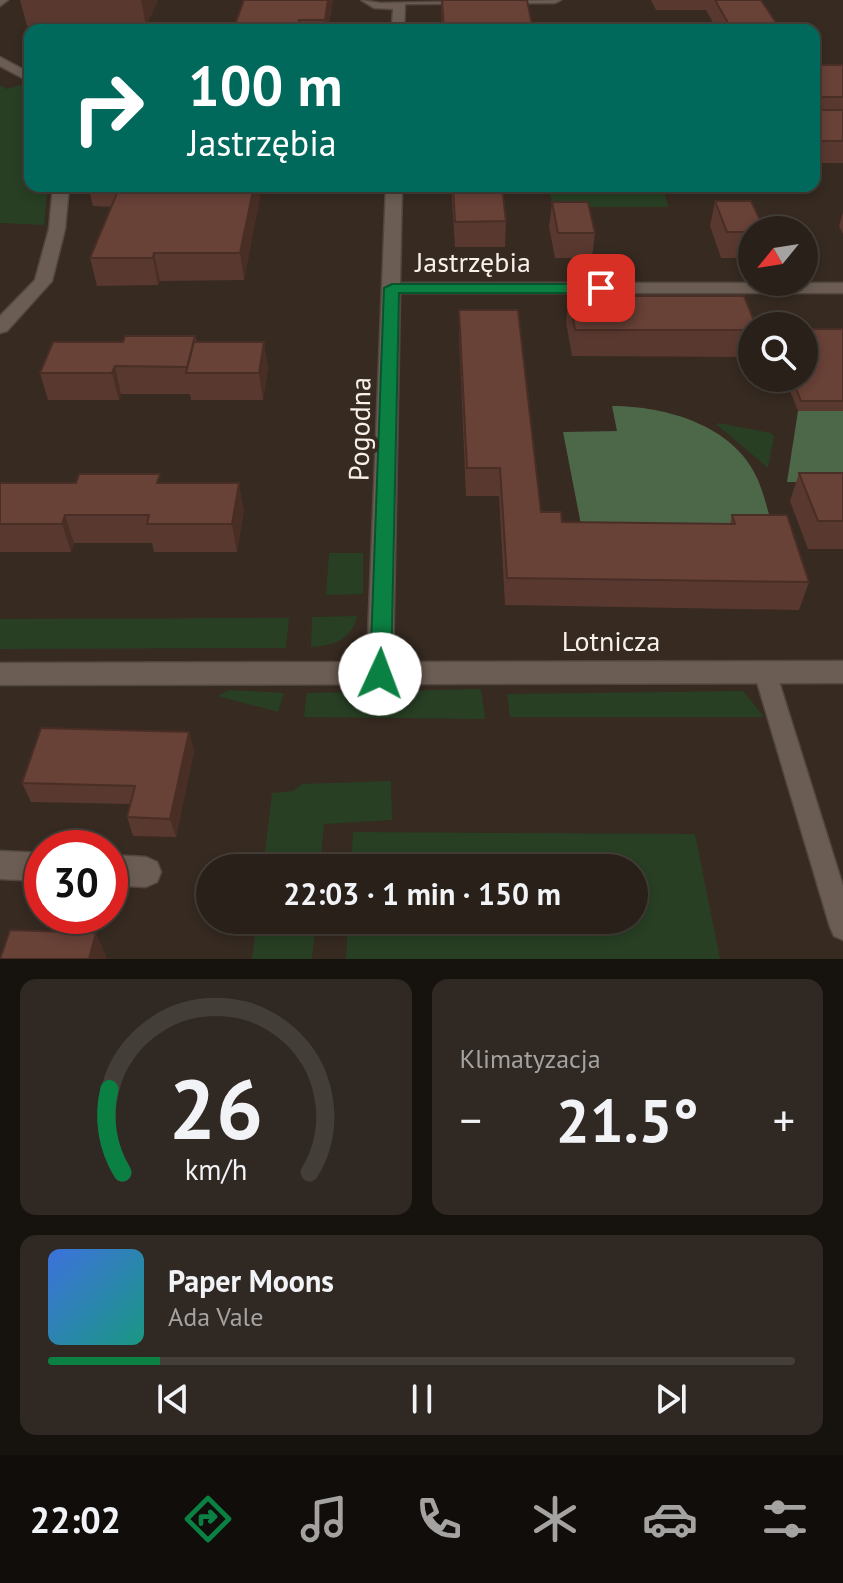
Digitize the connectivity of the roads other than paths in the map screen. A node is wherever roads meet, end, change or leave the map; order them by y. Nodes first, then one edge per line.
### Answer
1 (367, 0) edge
2 (555, 0) edge
3 (399, 3) edge
4 (398, 24) edge
5 (0, 61) edge
6 (24, 75) edge
7 (60, 192) edge
8 (394, 192) edge
9 (392, 288) junction
10 (843, 288) edge
11 (1, 323) edge
12 (765, 672) junction
13 (843, 672) edge
14 (0, 674) edge
15 (380, 674) junction
16 (0, 865) edge
17 (24, 866) edge
18 (128, 871) edge
19 (146, 872) dead end
20 (843, 927) edge

1 - 3 street
2 - 3 street
3 - 4 street
5 - 6 street
7 - 11 street
8 - 9 street, Pogodna
9 - 10 street, Jastrzębia
9 - 15 street, Pogodna
12 - 13 street, Lotnicza
12 - 15 street, Lotnicza
12 - 20 lane
14 - 15 street, Lotnicza
16 - 17 street
18 - 19 street

